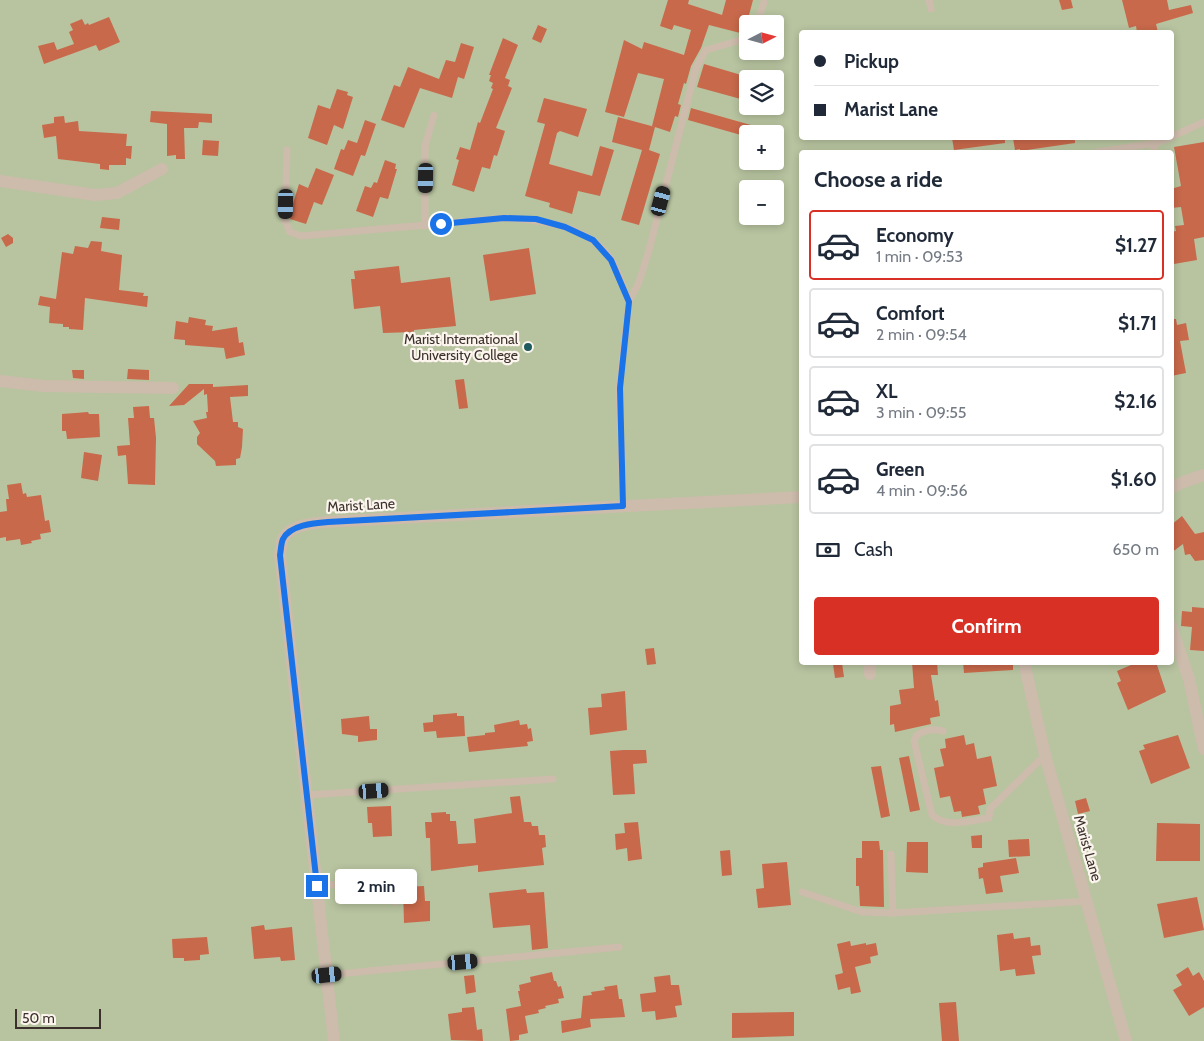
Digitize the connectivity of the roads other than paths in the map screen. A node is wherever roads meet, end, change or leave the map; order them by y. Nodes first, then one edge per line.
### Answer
1 (929, 0) edge
2 (764, 2) dead end
3 (931, 9) dead end
4 (760, 15) edge
5 (739, 40) edge
6 (434, 116) dead end
7 (1204, 122) edge
8 (1174, 136) edge
9 (1164, 140) edge
10 (1156, 143) junction
11 (287, 150) dead end
12 (1111, 150) edge
13 (1154, 150) edge
14 (162, 169) dead end
15 (0, 180) edge
16 (425, 226) junction
17 (629, 302) junction
18 (0, 381) edge
19 (173, 388) dead end
20 (1204, 475) edge
21 (1174, 486) edge
22 (799, 497) edge
23 (623, 506) junction
24 (1174, 635) edge
25 (1025, 665) edge
26 (943, 731) dead end
27 (1204, 749) edge
28 (1045, 755) junction
29 (553, 779) dead end
30 (307, 795) junction
31 (891, 854) dead end
32 (317, 886) junction
33 (802, 892) dead end
34 (1088, 901) junction
35 (395, 902) dead end
36 (893, 913) junction
37 (619, 947) dead end
38 (327, 975) junction
39 (334, 1041) edge
40 (1126, 1041) edge

1 - 3 lane
2 - 4 lane
5 - 17 lane
6 - 16 lane
7 - 8 lane
9 - 10 lane
10 - 12 lane
10 - 13 lane
11 - 16 lane
14 - 15 street
16 - 17 lane
17 - 23 lane
18 - 19 street
20 - 21 street
22 - 23 street, Marist Lane
23 - 30 street, Marist Lane
24 - 27 street
25 - 28 street, Marist Lane
26 - 28 lane
28 - 34 street, Marist Lane
29 - 30 lane
30 - 32 street, Marist Lane
31 - 36 lane
32 - 35 lane
32 - 38 street, Marist Lane
33 - 36 lane
34 - 36 lane
34 - 40 street, Marist Lane
37 - 38 lane
38 - 39 street, Marist Lane

